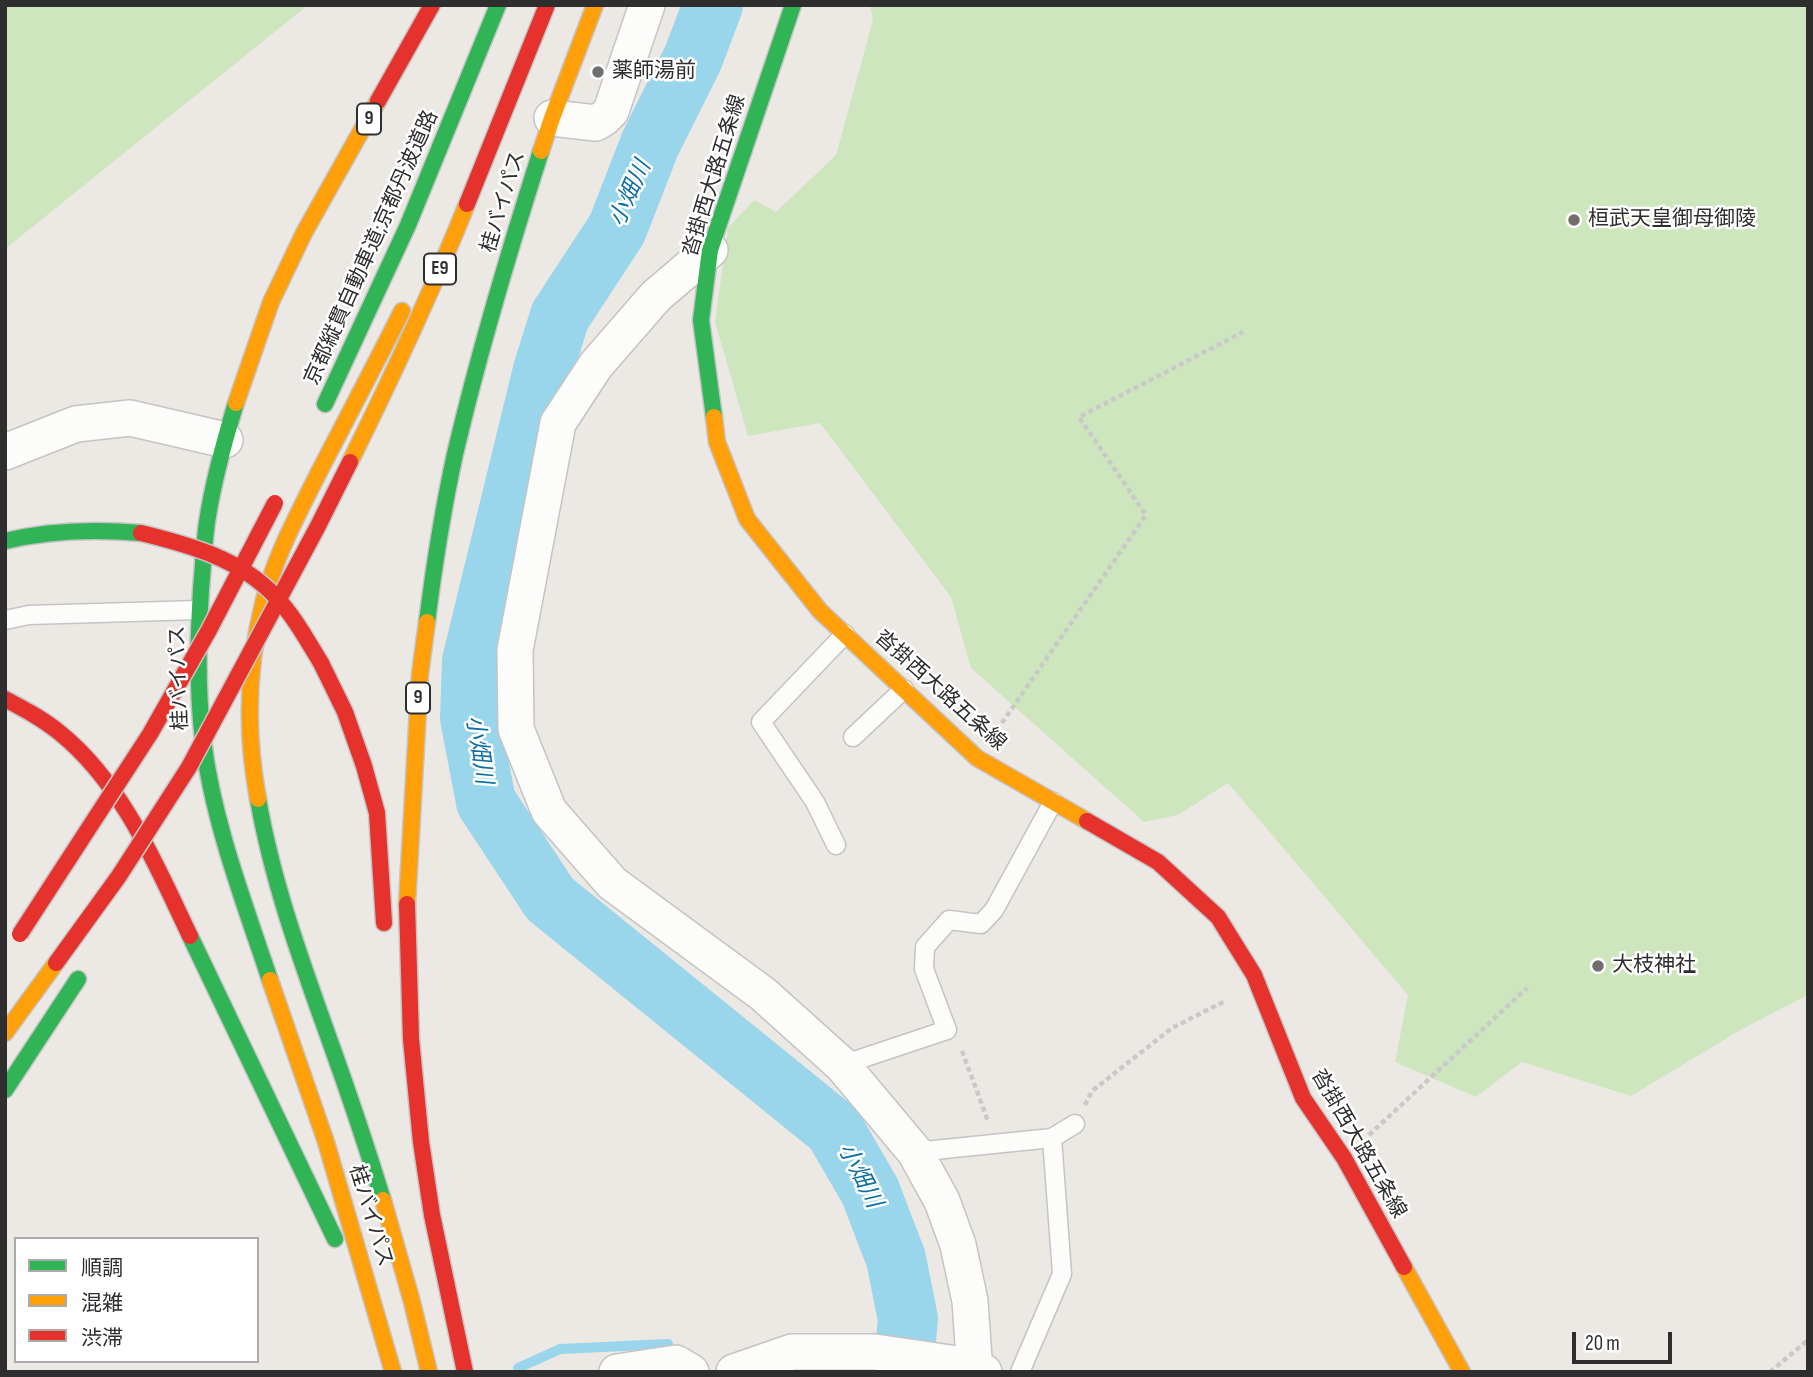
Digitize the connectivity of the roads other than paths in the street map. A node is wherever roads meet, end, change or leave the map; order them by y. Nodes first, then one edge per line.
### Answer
1 (432, 5) edge
2 (498, 5) edge
3 (547, 5) edge
4 (563, 5) edge
5 (595, 5) edge
6 (648, 5) edge
7 (793, 5) edge
8 (552, 118) junction
9 (710, 250) junction
10 (419, 278) dead end
11 (406, 303) dead end
12 (319, 416) dead end
13 (225, 440) junction
14 (5, 452) edge
15 (279, 497) dead end
16 (5, 541) edge
17 (199, 610) junction
18 (5, 620) edge
19 (845, 634) junction
20 (904, 690) junction
21 (5, 699) edge
22 (853, 737) dead end
23 (189, 767) junction
24 (1053, 802) junction
25 (836, 845) dead end
26 (125, 894) dead end
27 (385, 938) dead end
28 (13, 941) edge
29 (81, 973) dead end
30 (5, 1033) edge
31 (842, 1065) junction
32 (5, 1090) edge
33 (1076, 1124) road end
34 (1052, 1138) junction
35 (915, 1153) junction
36 (408, 1159) dead end
37 (406, 1229) dead end
38 (448, 1292) junction
39 (412, 1298) junction
40 (387, 1348) junction
41 (975, 1370) edge
42 (393, 1372) edge
43 (429, 1372) edge
44 (465, 1372) edge
45 (617, 1372) edge
46 (691, 1372) edge
47 (734, 1372) edge
48 (1020, 1372) edge
49 (1462, 1372) edge

1 - 13 main road, 桂バイパス / 9
2 - 12 main road, 京都縦貫自動車道;京都丹波道路 / E9
3 - 23 main road, E9, bridge
4 - 10 main road
5 - 8 main road, 桂バイパス / 9
6 - 8 street
7 - 9 main road, 沓掛西大路五条線
8 - 38 main road, 桂バイパス / 9
9 - 19 main road, 沓掛西大路五条線
9 - 31 street
11 - 39 main road
13 - 14 street
13 - 17 main road, 桂バイパス / 9
15 - 28 main road, bridge
16 - 27 main road, bridge
17 - 18 lane
17 - 40 main road, 桂バイパス / 9
19 - 20 main road, 沓掛西大路五条線
19 - 25 lane
20 - 22 lane
20 - 24 main road, 沓掛西大路五条線
21 - 40 main road
23 - 26 main road, bridge
23 - 30 main road, E9, bridge
24 - 31 lane
24 - 49 main road, 沓掛西大路五条線
29 - 32 main road
31 - 35 street
33 - 34 lane
34 - 35 lane
34 - 48 lane
35 - 41 street
36 - 38 main road
37 - 39 main road
38 - 44 main road, 桂バイパス / 9
39 - 43 main road
40 - 42 main road, 桂バイパス / 9
41 - 47 street
45 - 46 street

